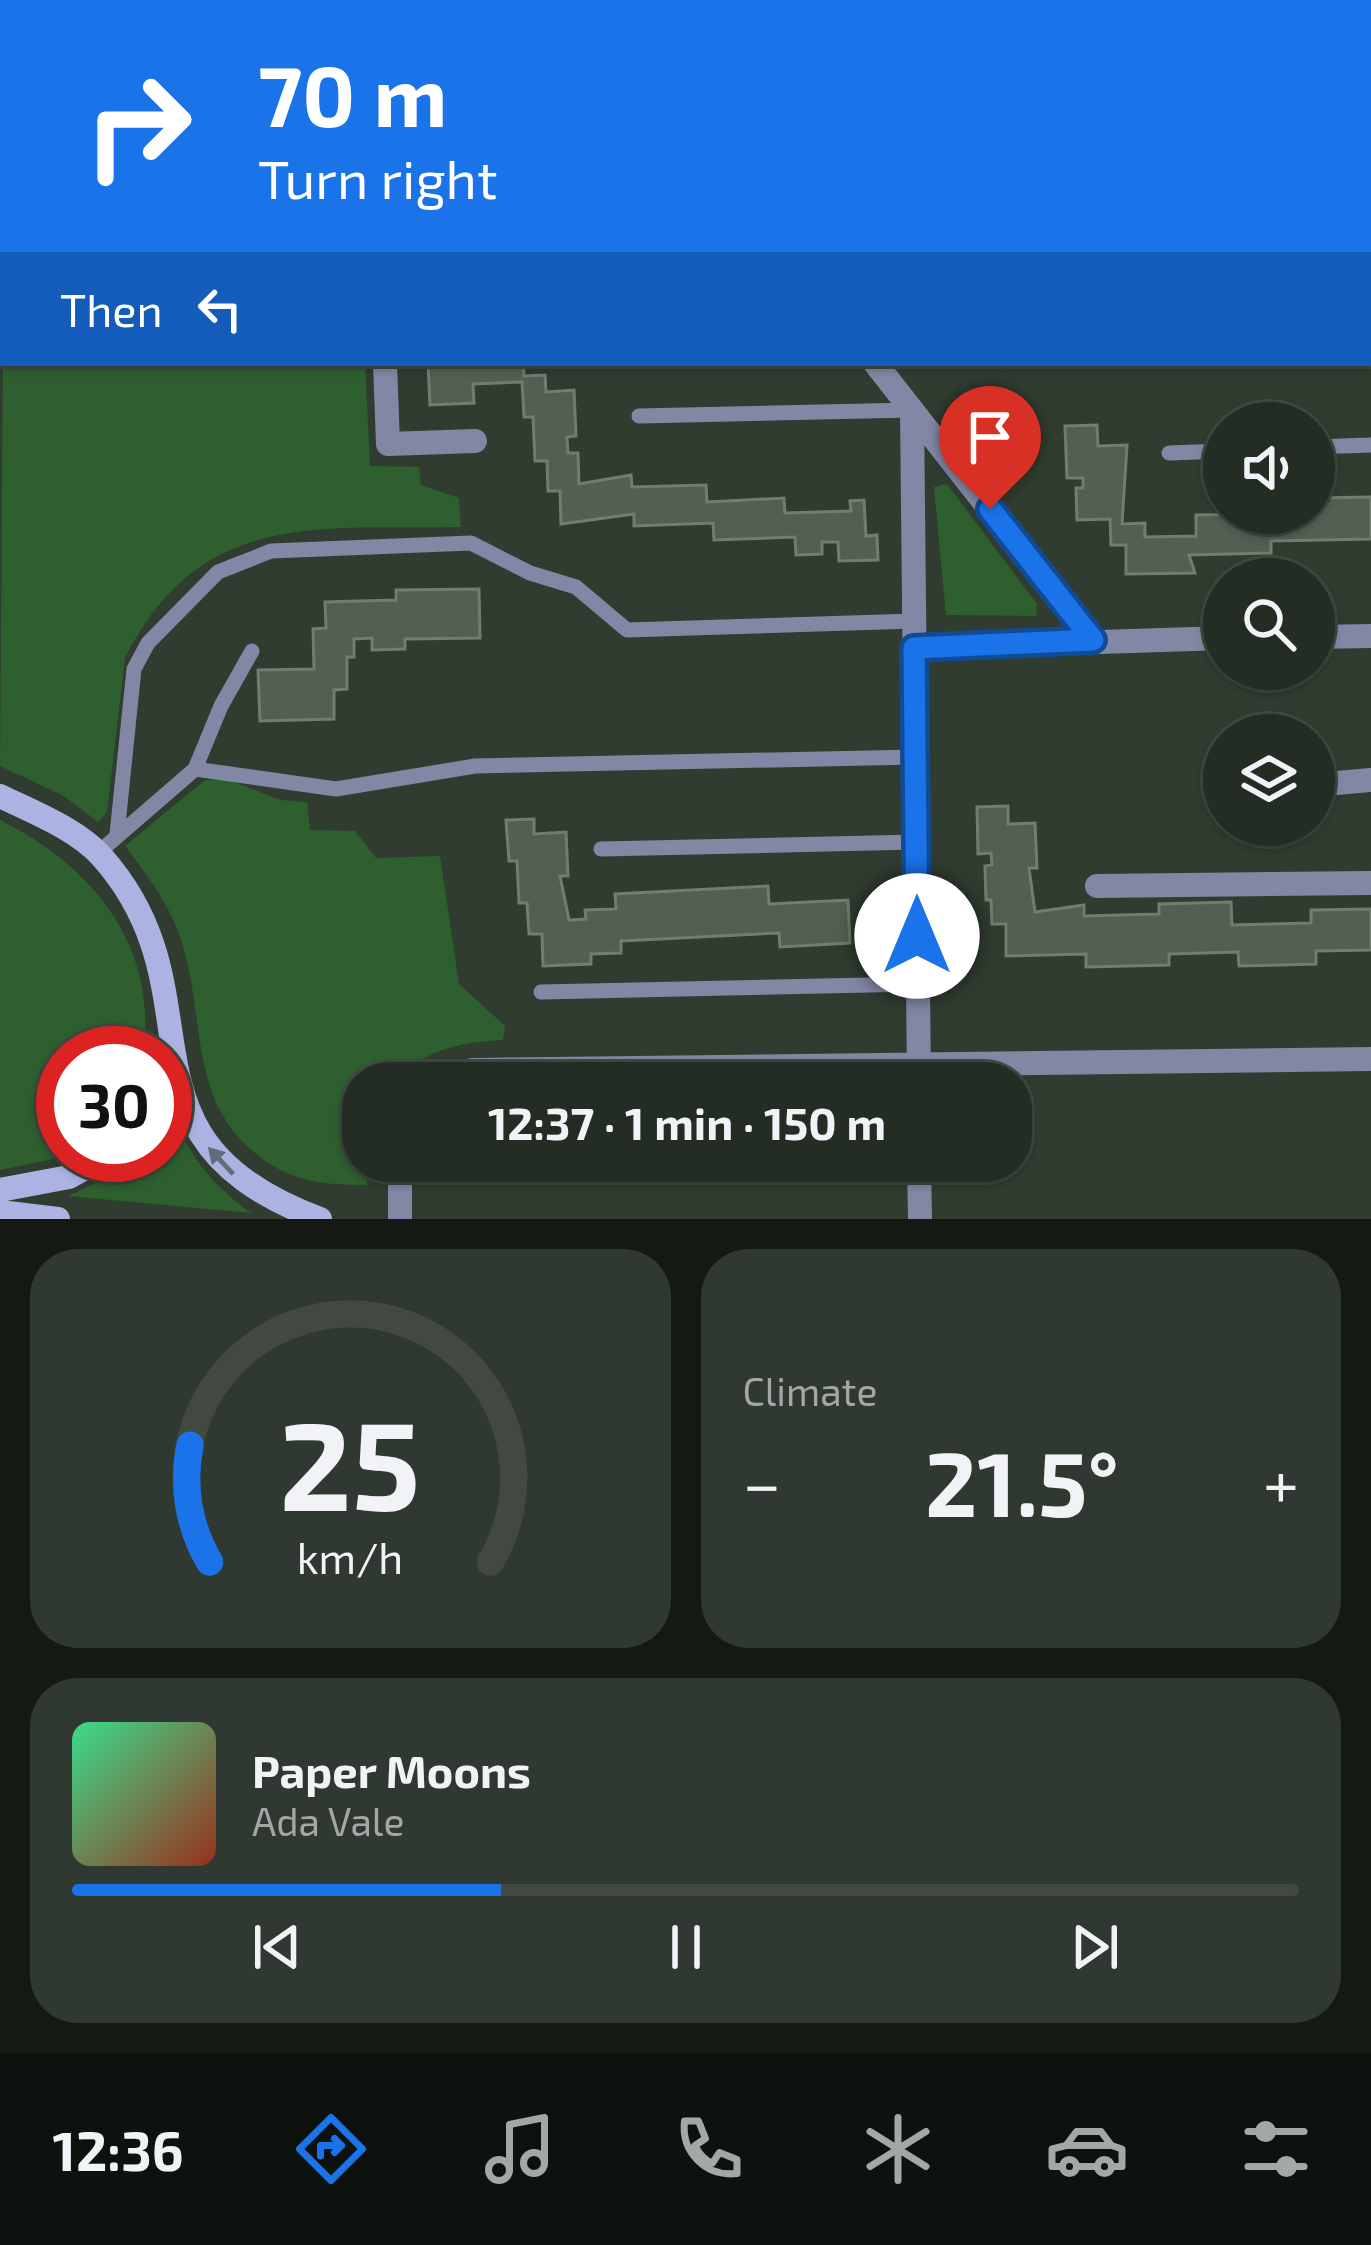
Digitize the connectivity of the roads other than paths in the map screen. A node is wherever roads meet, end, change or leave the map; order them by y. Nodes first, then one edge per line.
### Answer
1 (385, 366) edge
2 (876, 366) edge
3 (912, 410) junction
4 (639, 416) dead end
5 (475, 441) dead end
6 (1371, 445) edge
7 (1335, 446) edge
8 (1203, 452) edge
9 (1168, 453) dead end
10 (914, 621) junction
11 (1371, 636) edge
12 (1335, 637) edge
13 (1203, 638) edge
14 (1093, 640) junction
15 (914, 648) junction
16 (252, 651) dead end
17 (916, 757) junction
18 (195, 769) junction
19 (1371, 780) edge
20 (1335, 783) edge
21 (0, 796) edge
22 (117, 834) junction
23 (916, 842) junction
24 (601, 850) dead end
25 (98, 853) junction
26 (1371, 884) edge
27 (1097, 886) dead end
28 (918, 983) junction
29 (541, 992) dead end
30 (170, 1026) edge
31 (1371, 1059) edge
32 (919, 1062) edge
33 (1032, 1069) edge
34 (192, 1122) edge
35 (42, 1182) edge
36 (400, 1182) edge
37 (920, 1182) edge
38 (0, 1190) edge
39 (0, 1212) edge
40 (58, 1219) edge
41 (320, 1219) edge
42 (400, 1219) edge
43 (920, 1219) edge

1 - 5 street
2 - 3 street
3 - 4 lane
3 - 10 street
3 - 14 street
6 - 7 lane
8 - 9 lane
10 - 15 street
10 - 22 lane
11 - 12 street
13 - 14 street
14 - 15 street
15 - 17 street
16 - 18 lane
17 - 18 lane
17 - 23 street
18 - 22 lane
19 - 20 street
21 - 25 main road
22 - 25 lane
23 - 24 lane
23 - 28 street
25 - 30 main road
26 - 27 street
28 - 29 lane
28 - 32 street
31 - 33 street
41 -> 34 main road
35 - 38 main road
36 - 42 street
37 - 43 street
39 - 40 main road

